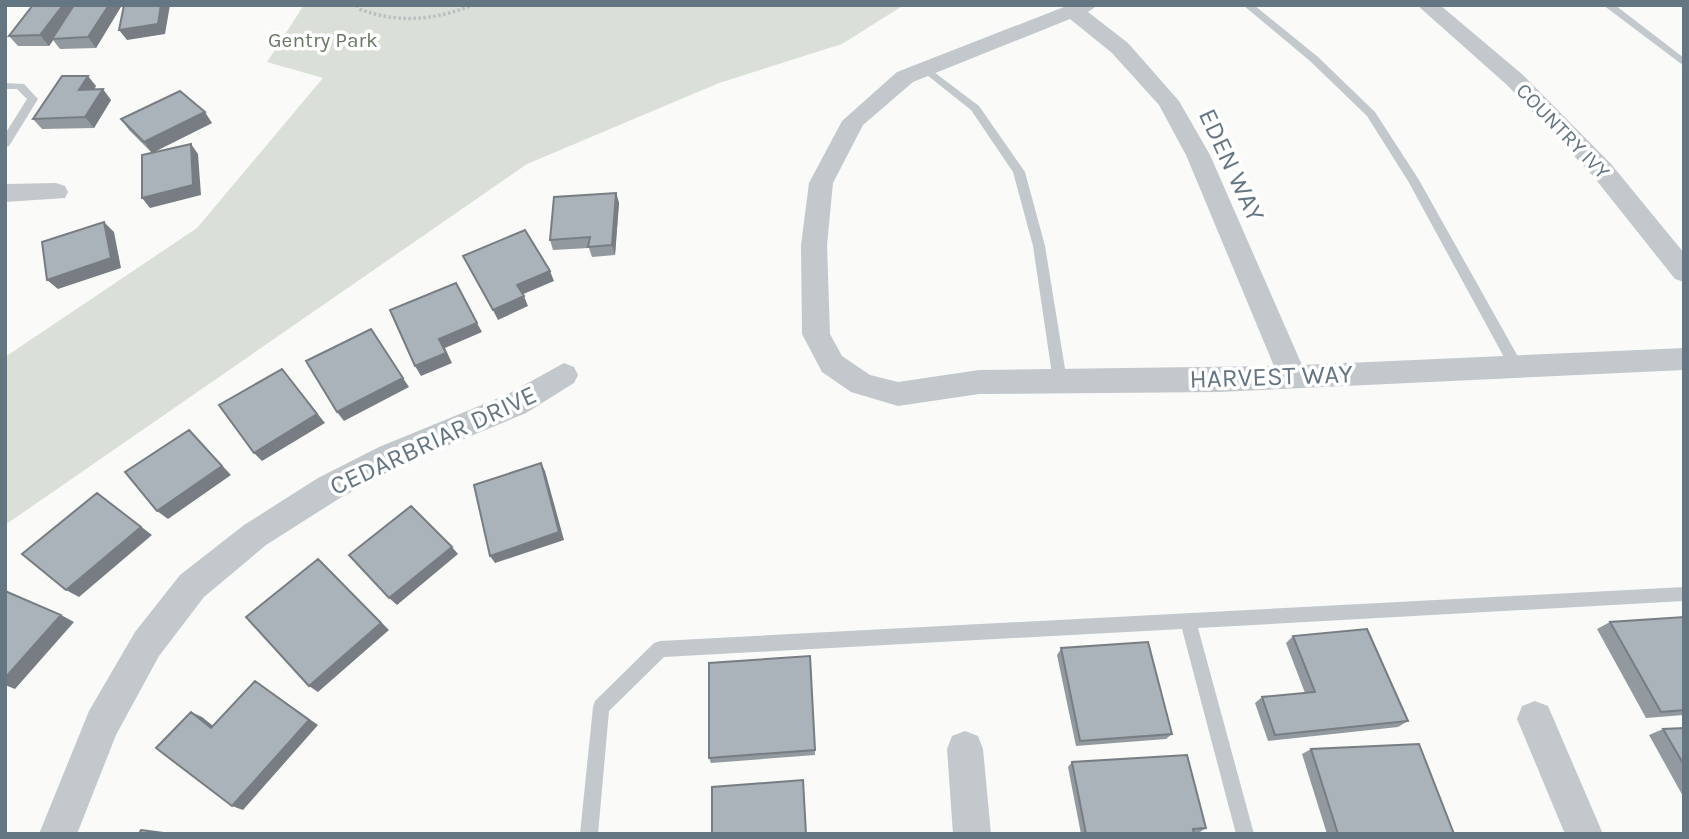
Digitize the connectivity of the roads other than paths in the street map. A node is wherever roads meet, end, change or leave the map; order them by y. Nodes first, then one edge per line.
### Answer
1 (1248, 5) edge
2 (1427, 5) edge
3 (1608, 5) edge
4 (1081, 8) edge
5 (1684, 63) edge
6 (926, 69) junction
7 (5, 86) edge
8 (5, 143) edge
9 (56, 192) dead end
10 (5, 193) edge
11 (1684, 272) edge
12 (1684, 359) edge
13 (1516, 366) junction
14 (564, 375) dead end
15 (1293, 376) junction
16 (1060, 381) junction
17 (1684, 594) edge
18 (1188, 621) junction
19 (1535, 719) dead end
20 (965, 749) dead end
21 (58, 834) edge
22 (589, 834) edge
23 (972, 834) edge
24 (1245, 834) edge
25 (1584, 834) edge

1 - 13 lane
2 - 11 street, COUNTRY IVY
3 - 5 lane
4 - 6 street, HARVEST WAY
4 - 15 street, EDEN WAY
6 - 16 lane
6 - 16 street, HARVEST WAY
7 - 8 lane
9 - 10 street
12 - 13 street, HARVEST WAY
13 - 15 street, HARVEST WAY
14 - 21 street, CEDARBRIAR DRIVE
15 - 16 street, HARVEST WAY
17 - 18 lane
18 - 22 lane
18 - 24 lane
19 - 25 street
20 - 23 street

